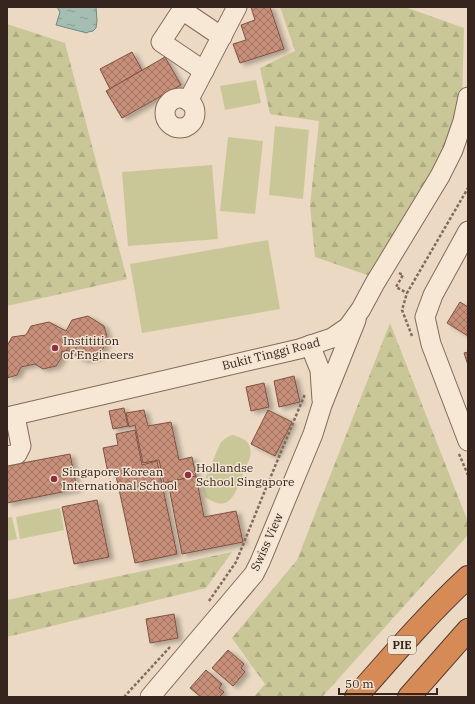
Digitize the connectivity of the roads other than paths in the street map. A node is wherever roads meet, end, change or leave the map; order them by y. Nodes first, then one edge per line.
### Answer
1 (237, 7) edge
2 (222, 37) junction
3 (204, 71) junction
4 (468, 97) edge
5 (188, 101) dead end
6 (468, 231) edge
7 (361, 309) junction
8 (310, 345) junction
9 (322, 405) junction
10 (10, 412) edge
11 (468, 441) edge
12 (7, 456) edge
13 (468, 577) edge
14 (468, 630) edge
15 (150, 697) edge
16 (356, 697) edge
17 (409, 697) edge

1 - 2 street
2 - 3 street
2 - 3 street
3 - 5 street
4 - 7 street, Bukit Tinggi Road
6 - 11 street
7 - 8 street, Bukit Tinggi Road
7 - 9 street, Swiss View
8 - 9 street, Swiss View
8 - 10 street, Bukit Tinggi Road
9 - 15 street, Swiss View
10 - 12 street
13 - 16 highway, PIE
14 - 17 highway

